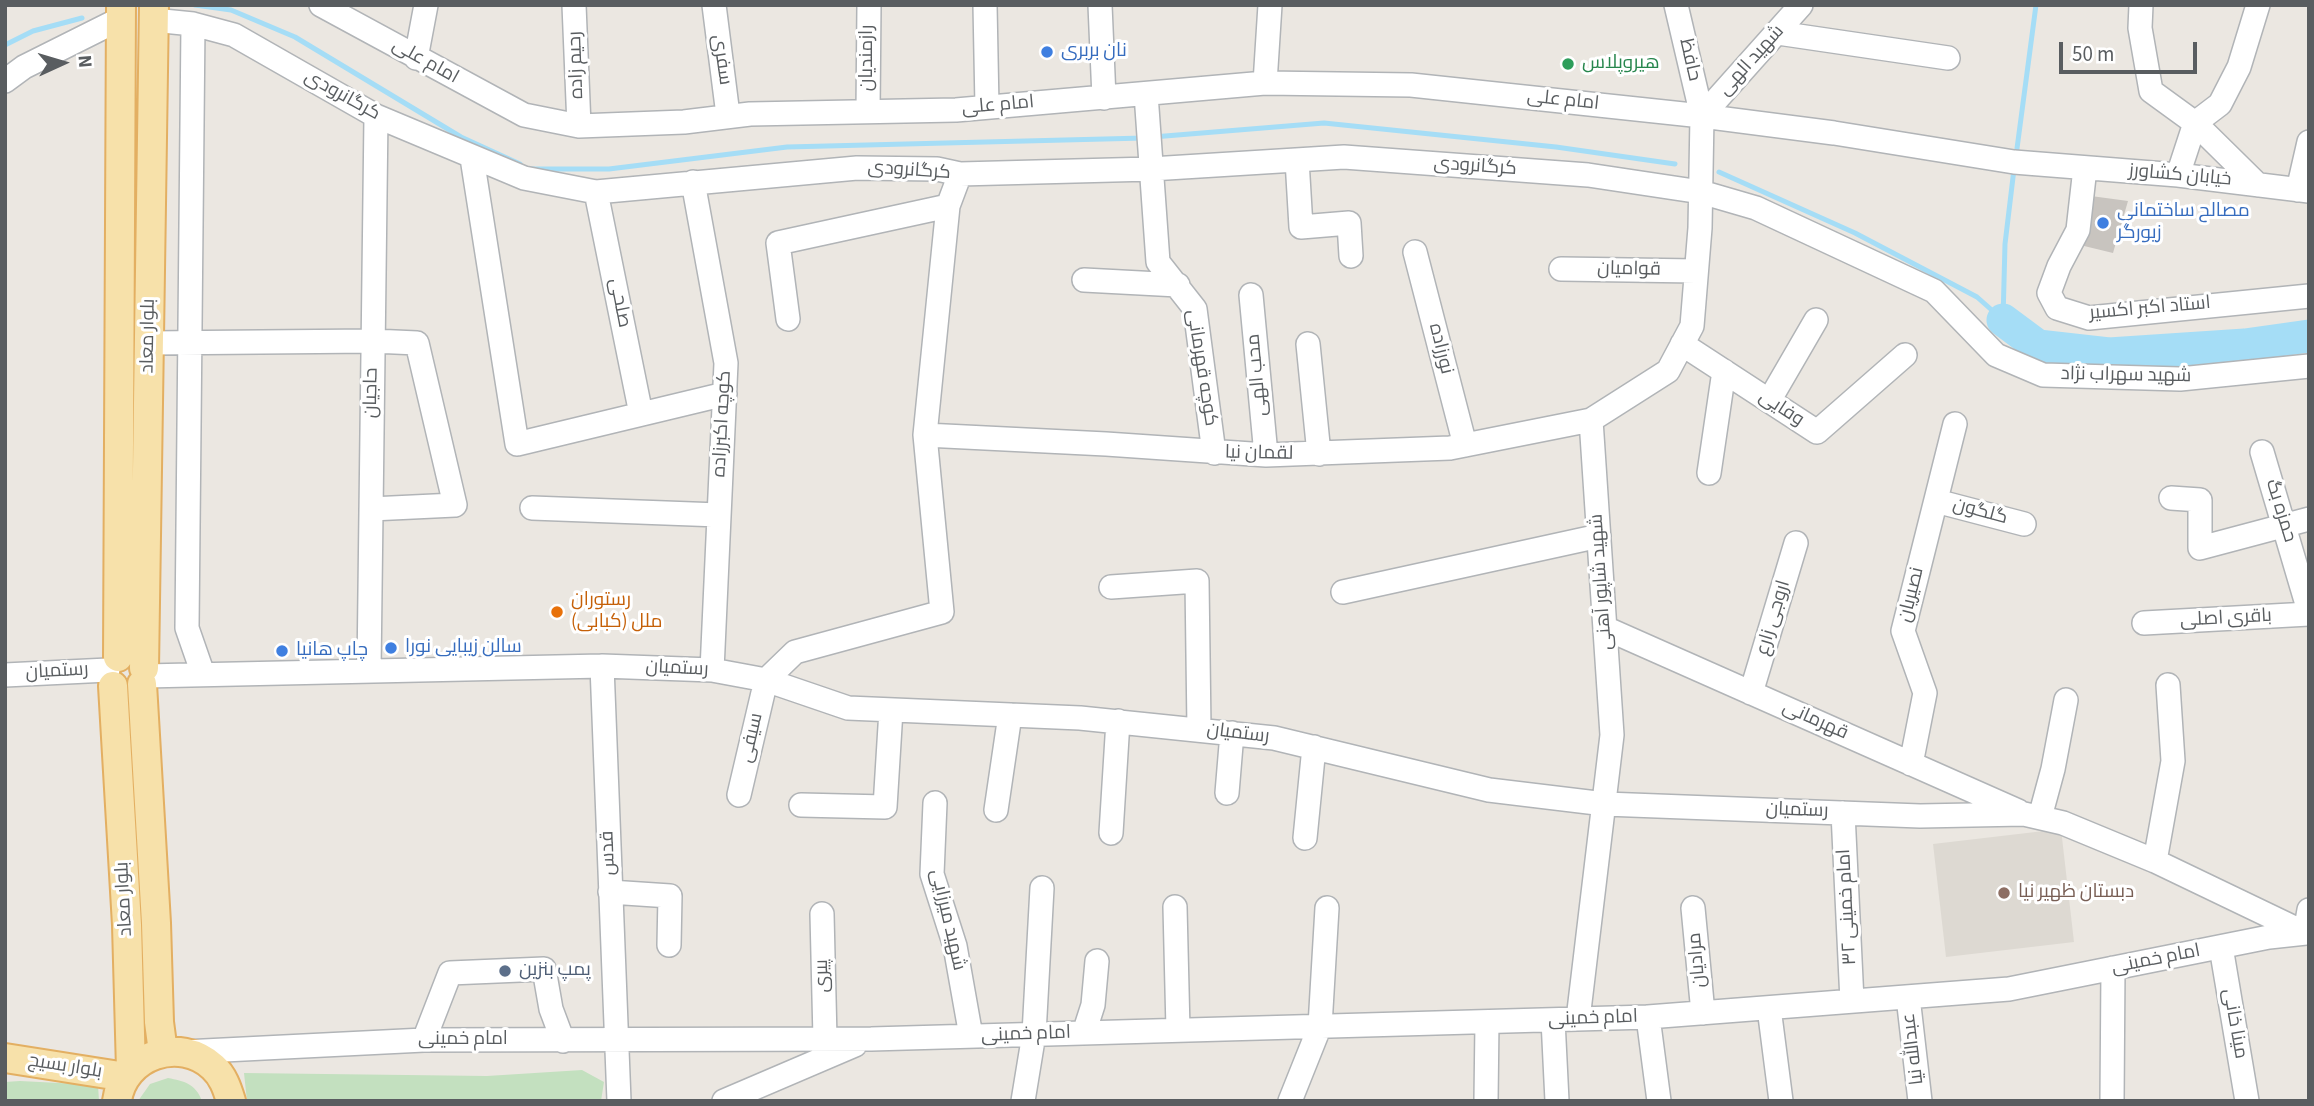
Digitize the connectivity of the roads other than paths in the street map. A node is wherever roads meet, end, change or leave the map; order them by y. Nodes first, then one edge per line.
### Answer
1 (321, 5) edge
2 (426, 5) edge
3 (574, 5) edge
4 (714, 5) edge
5 (869, 5) edge
6 (985, 5) edge
7 (1100, 5) edge
8 (1269, 5) edge
9 (1676, 5) edge
10 (1801, 5) edge
11 (2141, 5) edge
12 (2258, 5) edge
13 (121, 12) edge
14 (153, 12) edge
15 (193, 23) junction
16 (1778, 33) junction
17 (416, 58) junction
18 (1948, 58) dead end
19 (5, 81) edge
20 (1265, 83) junction
21 (1146, 94) junction
22 (1104, 98) junction
23 (987, 107) junction
24 (868, 111) junction
25 (376, 116) junction
26 (728, 116) junction
27 (1702, 116) junction
28 (2195, 123) junction
29 (579, 126) junction
30 (2309, 142) edge
31 (1976, 155) joint
32 (472, 158) junction
33 (1297, 160) junction
34 (2085, 168) junction
35 (1151, 169) junction
36 (960, 174) junction
37 (2178, 175) junction
38 (694, 182) junction
39 (2258, 185) junction
40 (2303, 191) edge
41 (596, 192) junction
42 (1701, 192) junction
43 (948, 206) junction
44 (119, 213) junction
45 (150, 213) junction
46 (1415, 252) dead end
47 (1351, 256) dead end
48 (1561, 269) dead end
49 (1696, 271) junction
50 (1084, 280) dead end
51 (1178, 285) junction
52 (1251, 295) dead end
53 (2309, 296) edge
54 (788, 319) dead end
55 (1816, 320) dead end
56 (373, 341) junction
57 (149, 343) junction
58 (190, 344) junction
59 (1308, 344) dead end
60 (1682, 344) junction
61 (1905, 355) dead end
62 (2309, 366) edge
63 (1724, 371) junction
64 (725, 394) junction
65 (1769, 401) junction
66 (641, 414) junction
67 (1591, 420) junction
68 (1955, 424) dead end
69 (925, 435) junction
70 (1465, 445) junction
71 (2262, 452) dead end
72 (1214, 453) junction
73 (1319, 454) junction
74 (1266, 456) junction
75 (1709, 474) dead end
76 (146, 488) junction
77 (117, 489) junction
78 (2171, 498) dead end
79 (1936, 501) junction
80 (531, 508) dead end
81 (371, 509) junction
82 (719, 515) junction
83 (2309, 519) edge
84 (2024, 524) dead end
85 (2284, 525) junction
86 (1599, 536) junction
87 (1796, 543) dead end
88 (1111, 587) dead end
89 (1343, 592) dead end
90 (2309, 613) edge
91 (2144, 623) dead end
92 (1605, 628) junction
93 (601, 666) junction
94 (369, 670) junction
95 (712, 670) junction
96 (113, 671) junction
97 (203, 674) junction
98 (5, 675) edge
99 (144, 676) junction
100 (766, 680) junction
101 (2168, 685) dead end
102 (1751, 693) junction
103 (2066, 700) dead end
104 (891, 710) junction
105 (1010, 715) junction
106 (1118, 721) junction
107 (1199, 729) junction
108 (1232, 733) junction
109 (1314, 747) junction
110 (1911, 764) junction
111 (1227, 793) dead end
112 (739, 795) dead end
113 (935, 803) dead end
114 (1605, 804) junction
115 (802, 805) dead end
116 (996, 810) dead end
117 (1843, 813) junction
118 (2032, 815) junction
119 (1111, 832) dead end
120 (1305, 838) dead end
121 (2155, 861) junction
122 (1042, 888) dead end
123 (610, 892) junction
124 (1175, 907) dead end
125 (1327, 908) dead end
126 (1693, 908) dead end
127 (822, 914) dead end
128 (156, 923) junction
129 (127, 925) junction
130 (2308, 925) edge
131 (669, 945) dead end
132 (2221, 947) junction
133 (1097, 961) dead end
134 (2113, 968) junction
135 (1908, 997) junction
136 (1852, 1001) junction
137 (1769, 1008) junction
138 (1703, 1013) junction
139 (1648, 1017) junction
140 (1578, 1019) junction
141 (1553, 1020) junction
142 (1488, 1021) junction
143 (1320, 1026) junction
144 (1178, 1030) junction
145 (1084, 1033) junction
146 (1034, 1034) junction
147 (971, 1036) junction
148 (825, 1039) junction
149 (871, 1039) junction
150 (424, 1040) junction
151 (563, 1041) junction
152 (616, 1041) junction
153 (172, 1052) junction
154 (5, 1058) edge
155 (125, 1082) edge
156 (231, 1101) edge
157 (619, 1101) edge
158 (724, 1101) edge
159 (1023, 1101) edge
160 (1290, 1101) edge
161 (1486, 1101) edge
162 (1557, 1101) edge
163 (1659, 1101) edge
164 (1781, 1101) edge
165 (1920, 1101) edge
166 (2112, 1101) edge
167 (2247, 1101) edge

1 - 17 street, امام علی
2 - 17 street
3 - 29 street, رحیم زاده
4 - 26 street, سفری
5 - 24 street, رازمندیان
6 - 23 street
7 - 22 street
8 - 20 street
9 - 27 street, حافظ
10 - 16 street, شهید الهی
11 - 28 street
12 - 28 street
13 - 19 street
13 - 44 main road, بلوار معاد
14 - 15 street, کرگانرودی
14 - 45 main road, بلوار معاد
15 - 25 street, کرگانرودی
15 - 58 street
16 - 18 street
16 - 27 street, شهید الهی
17 - 29 street, امام علی
20 - 21 street, امام علی
20 - 27 street, امام علی
21 - 22 street, امام علی
21 - 35 street, کوچه قهرمانی
22 - 23 street, امام علی
23 - 24 street, امام علی
24 - 26 street, امام علی
25 - 32 street, کرگانرودی
25 - 56 street, حاجیان
26 - 29 street, امام علی
27 - 31 street, امام علی
27 - 42 street, حافظ
28 - 37 street
28 - 39 street
30 - 40 street
31 - 34 street, خیابان کشاورز
32 - 41 street, کرگانرودی
32 - 66 street
33 - 35 street, کرگانرودی
33 - 42 street, کرگانرودی
33 - 47 street
34 - 37 street, خیابان کشاورز
34 - 53 street, استاد اکبر اکسیر
35 - 36 street, کرگانرودی
35 - 51 street, کوچه قهرمانی
36 - 38 street, کرگانرودی
36 - 43 street
37 - 39 street, خیابان کشاورز
38 - 41 street, کرگانرودی
38 - 64 street, کوچه اکبرزاده
39 - 40 street, خیابان کشاورز
41 - 66 street, صلحی
42 - 49 street
42 - 62 street, شهید سهراب نژاد
43 - 54 street
43 - 69 street
44 - 45 main road
44 - 77 main road, بلوار معاد
45 - 57 main road, بلوار معاد
46 - 70 street, نورزاده
48 - 49 street, قوامیان
49 - 60 street
50 - 51 street
51 - 72 street, کوچه قهرمانی
52 - 74 street, محب الهی
55 - 65 street
56 - 58 street
56 - 81 street, حاجیان
56 - 81 street
57 - 58 street
57 - 76 main road, بلوار معاد
58 - 97 street
59 - 73 street
60 - 63 street, وفایی
60 - 67 street
61 - 65 street, وفایی
63 - 65 street, وفایی
63 - 75 street
64 - 66 street
64 - 82 street, کوچه اکبرزاده
67 - 70 street, لقمان نیا
67 - 86 street, شهید شاپور آهنی
68 - 79 street, نصیریان
69 - 72 street, لقمان نیا
69 - 100 street
70 - 73 street, لقمان نیا
71 - 85 street, حمزه بگ
72 - 74 street, لقمان نیا
73 - 74 street, لقمان نیا
76 - 77 main road
76 - 99 main road, بلوار معاد
77 - 96 main road, بلوار معاد
78 - 85 street
79 - 84 street, گلگون
79 - 110 street, نصیریان
80 - 82 street
81 - 94 street, حاجیان
82 - 95 street, کوچه اکبرزاده
83 - 85 street
85 - 90 street, حمزه بگ
86 - 89 street
86 - 92 street, شهید شاپور آهنی
87 - 102 street, اروجی زارع
88 - 107 street
90 - 91 street, باقری اصلی
92 - 102 street, قهرمانی
92 - 114 street, شهید شاپور آهنی
93 - 94 street, رستمیان
93 - 95 street, رستمیان
93 - 123 street, قدس
94 - 97 street, رستمیان
95 - 100 street, رستمیان
96 - 98 street, رستمیان
96 - 99 main road
96 - 129 main road, بلوار معاد
97 - 99 street, رستمیان
99 - 128 main road, بلوار معاد
100 - 104 street, رستمیان
100 - 112 street, سیفی
101 - 121 street
102 - 110 street, قهرمانی
103 - 118 street
104 - 105 street, رستمیان
104 - 115 street
105 - 106 street, رستمیان
105 - 116 street
106 - 107 street, رستمیان
106 - 119 street
107 - 108 street, رستمیان
108 - 109 street, رستمیان
108 - 111 street
109 - 114 street, رستمیان
109 - 120 street
110 - 118 street, قهرمانی
113 - 147 street, شهید میرزایی
114 - 117 street, رستمیان
114 - 140 street, شهید شاپور آهنی
117 - 118 street, رستمیان
117 - 136 street, امام خمینی ۳۲
118 - 121 street, رستمیان
121 - 130 street, رستمیان
122 - 146 street
123 - 131 street
123 - 152 street, قدس
124 - 144 street
125 - 143 street
126 - 138 street, مرادیان
127 - 148 street, پیری
128 - 129 main road
128 - 153 main road, بلوار معاد
129 - 155 main road, بلوار معاد
130 - 132 street, امام خمینی
132 - 134 street, امام خمینی
132 - 167 street, مینا خانی
133 - 145 street
134 - 135 street, امام خمینی
134 - 166 street
135 - 136 street, امام خمینی
135 - 165 street, عبدالله نیا
136 - 137 street, امام خمینی
137 - 138 street, امام خمینی
137 - 164 street
138 - 139 street, امام خمینی
139 - 140 street, امام خمینی
139 - 163 street
140 - 141 street, امام خمینی
141 - 142 street, امام خمینی
141 - 162 street
142 - 143 street, امام خمینی
142 - 161 street
143 - 144 street, امام خمینی
143 - 160 street
144 - 145 street, امام خمینی
145 - 146 street, امام خمینی
146 - 147 street, امام خمینی
146 - 159 street
147 - 149 street, امام خمینی
148 - 149 street, امام خمینی
148 - 152 street, امام خمینی
149 - 158 street, امام خمینی
150 - 151 street, امام خمینی
150 - 151 street
150 - 153 street, امام خمینی
151 - 152 street, امام خمینی
152 - 157 street, قدس
153 - 155 main road
153 - 156 main road
154 - 155 main road, بلوار بسیج

